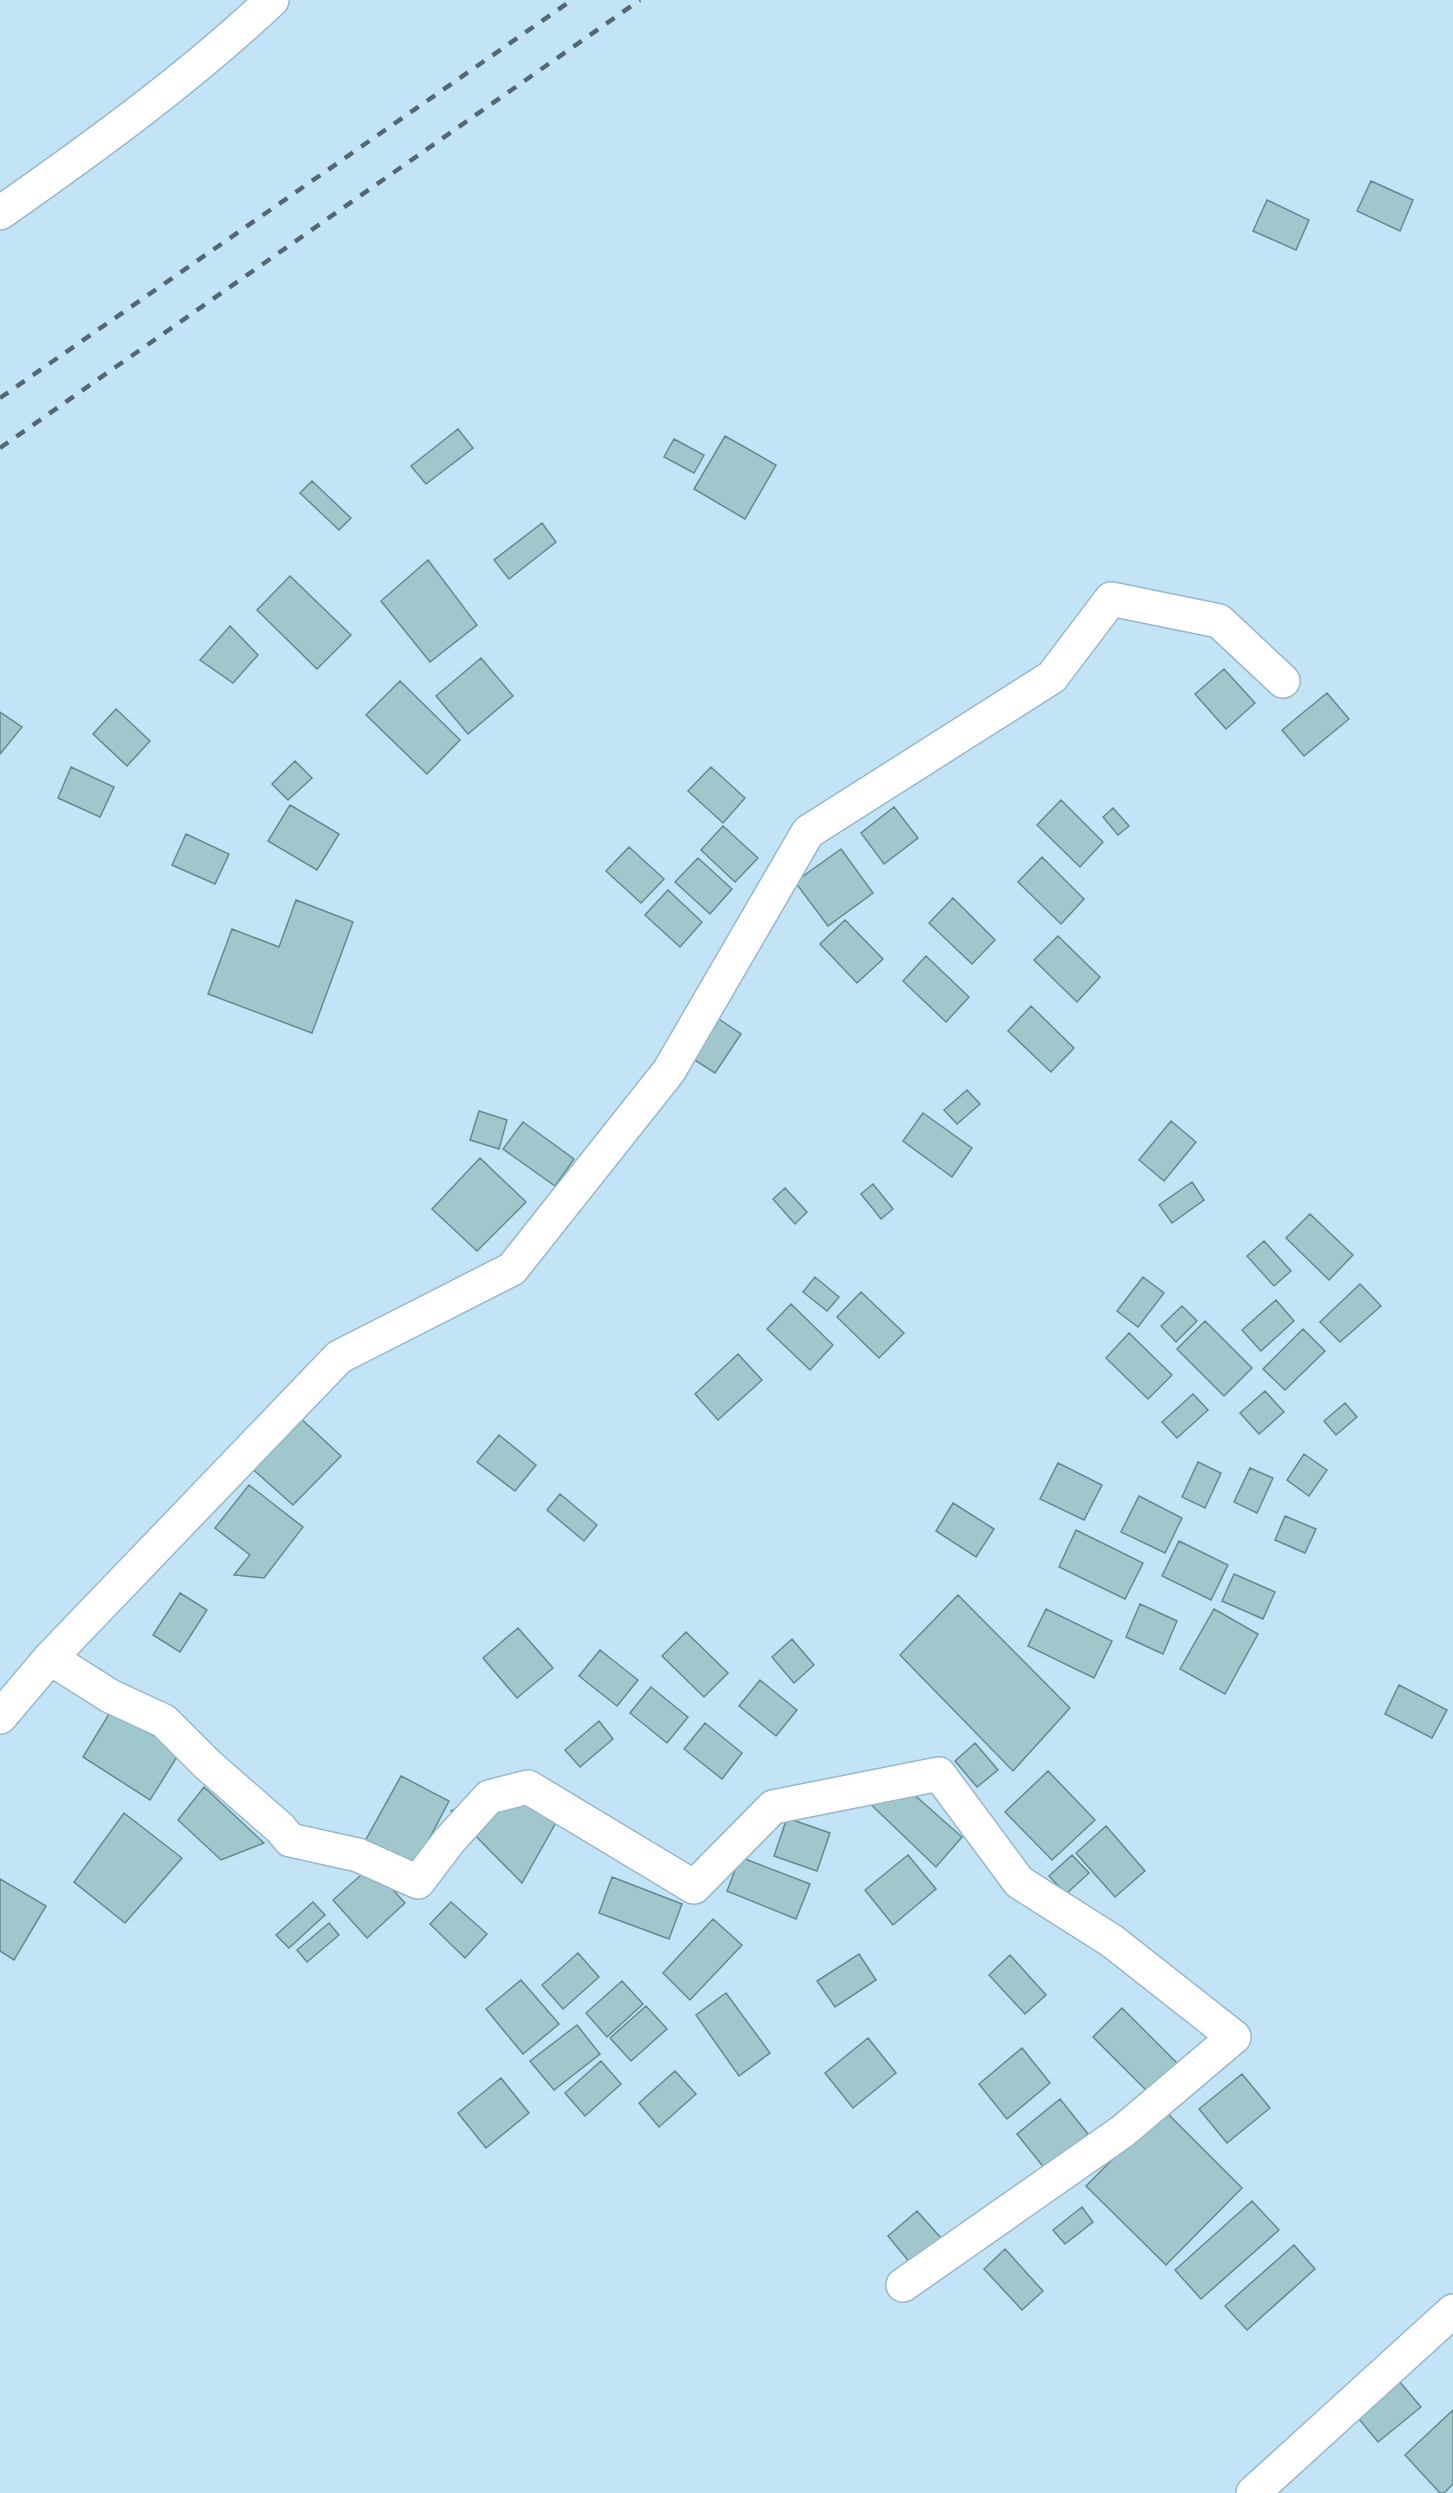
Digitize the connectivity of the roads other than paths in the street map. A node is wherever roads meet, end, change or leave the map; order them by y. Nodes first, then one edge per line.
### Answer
1 (272, 0) edge
2 (0, 213) edge
3 (1283, 681) dead end
4 (50, 1658) junction
5 (0, 1717) edge
6 (903, 2285) dead end
7 (1453, 2311) edge
8 (1253, 2493) edge

1 - 2 street
3 - 4 street
4 - 5 street
4 - 6 street
7 - 8 street

